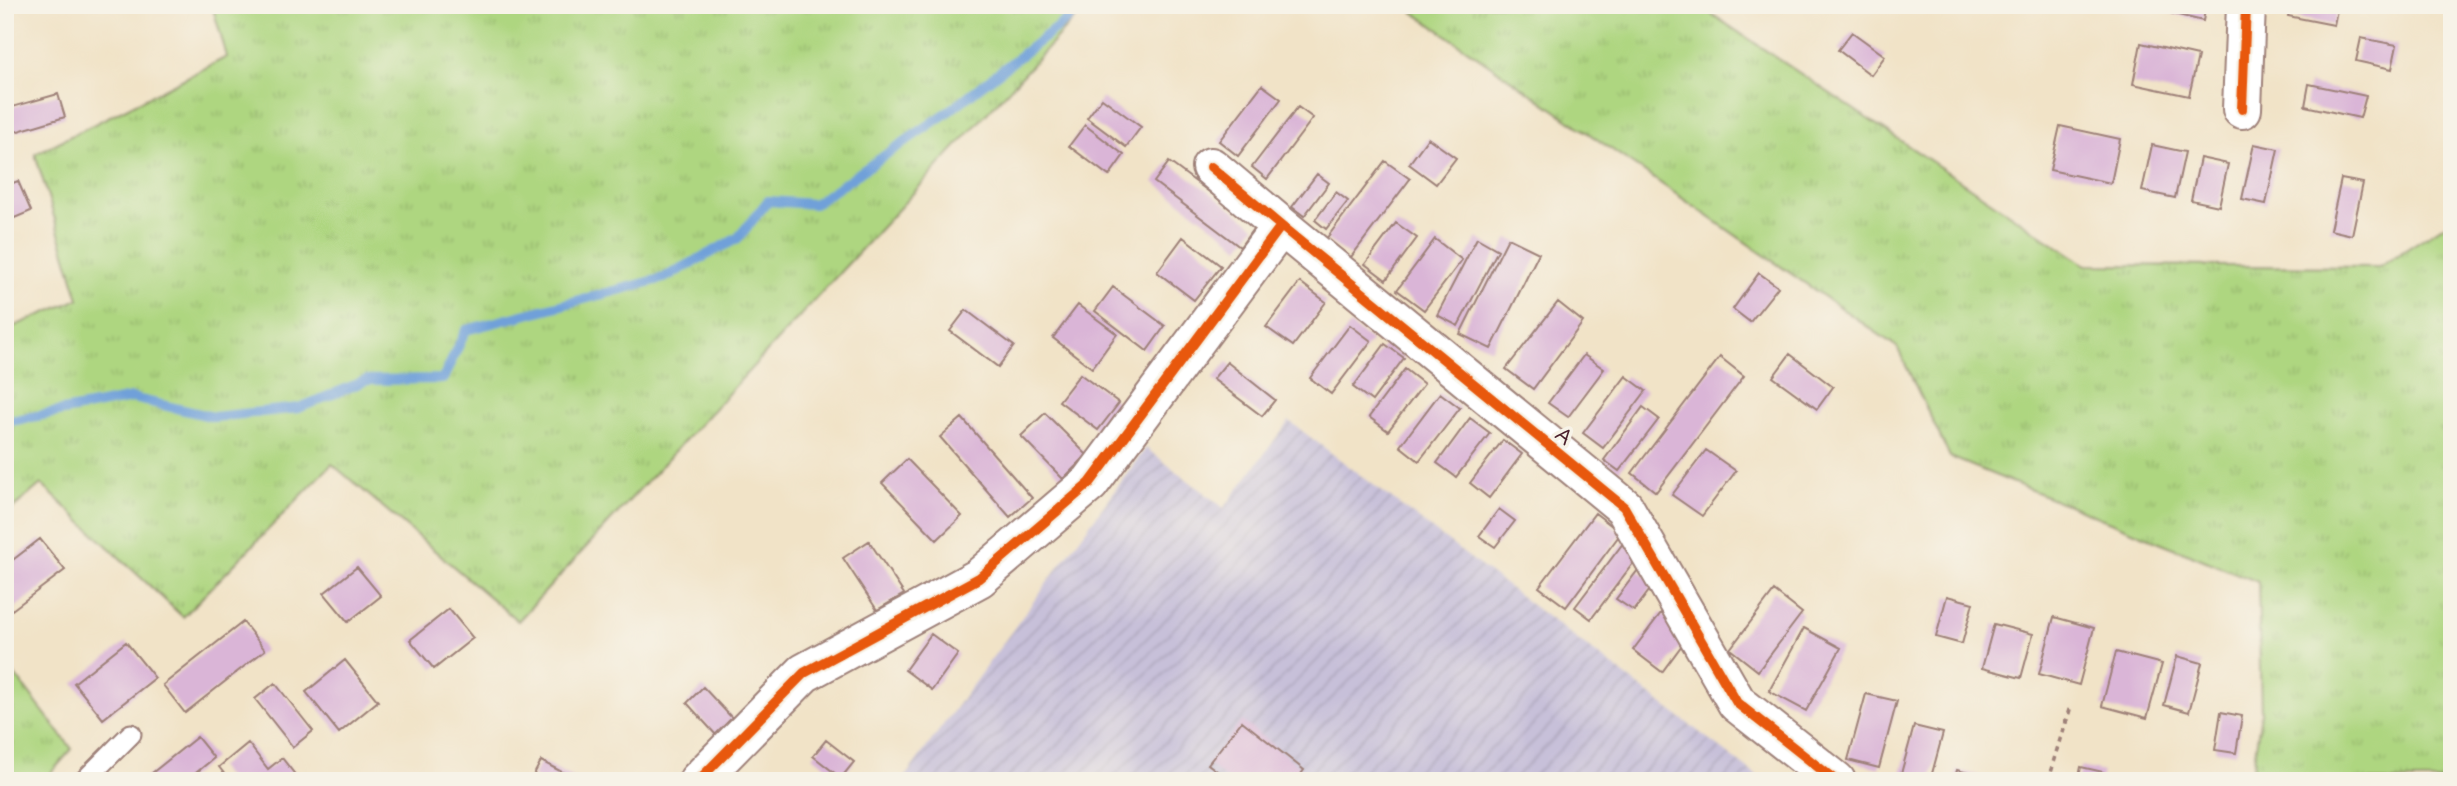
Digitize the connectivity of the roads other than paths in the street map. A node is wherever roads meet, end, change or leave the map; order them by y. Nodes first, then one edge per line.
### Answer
1 (2246, 5) edge
2 (2242, 109) dead end
3 (1211, 167) dead end
4 (1281, 226) junction
5 (131, 734) dead end
6 (84, 781) edge
7 (698, 781) edge
8 (1836, 781) edge

1 - 2 street
3 - 4 street, A
4 - 7 street
4 - 8 street, A
5 - 6 lane

